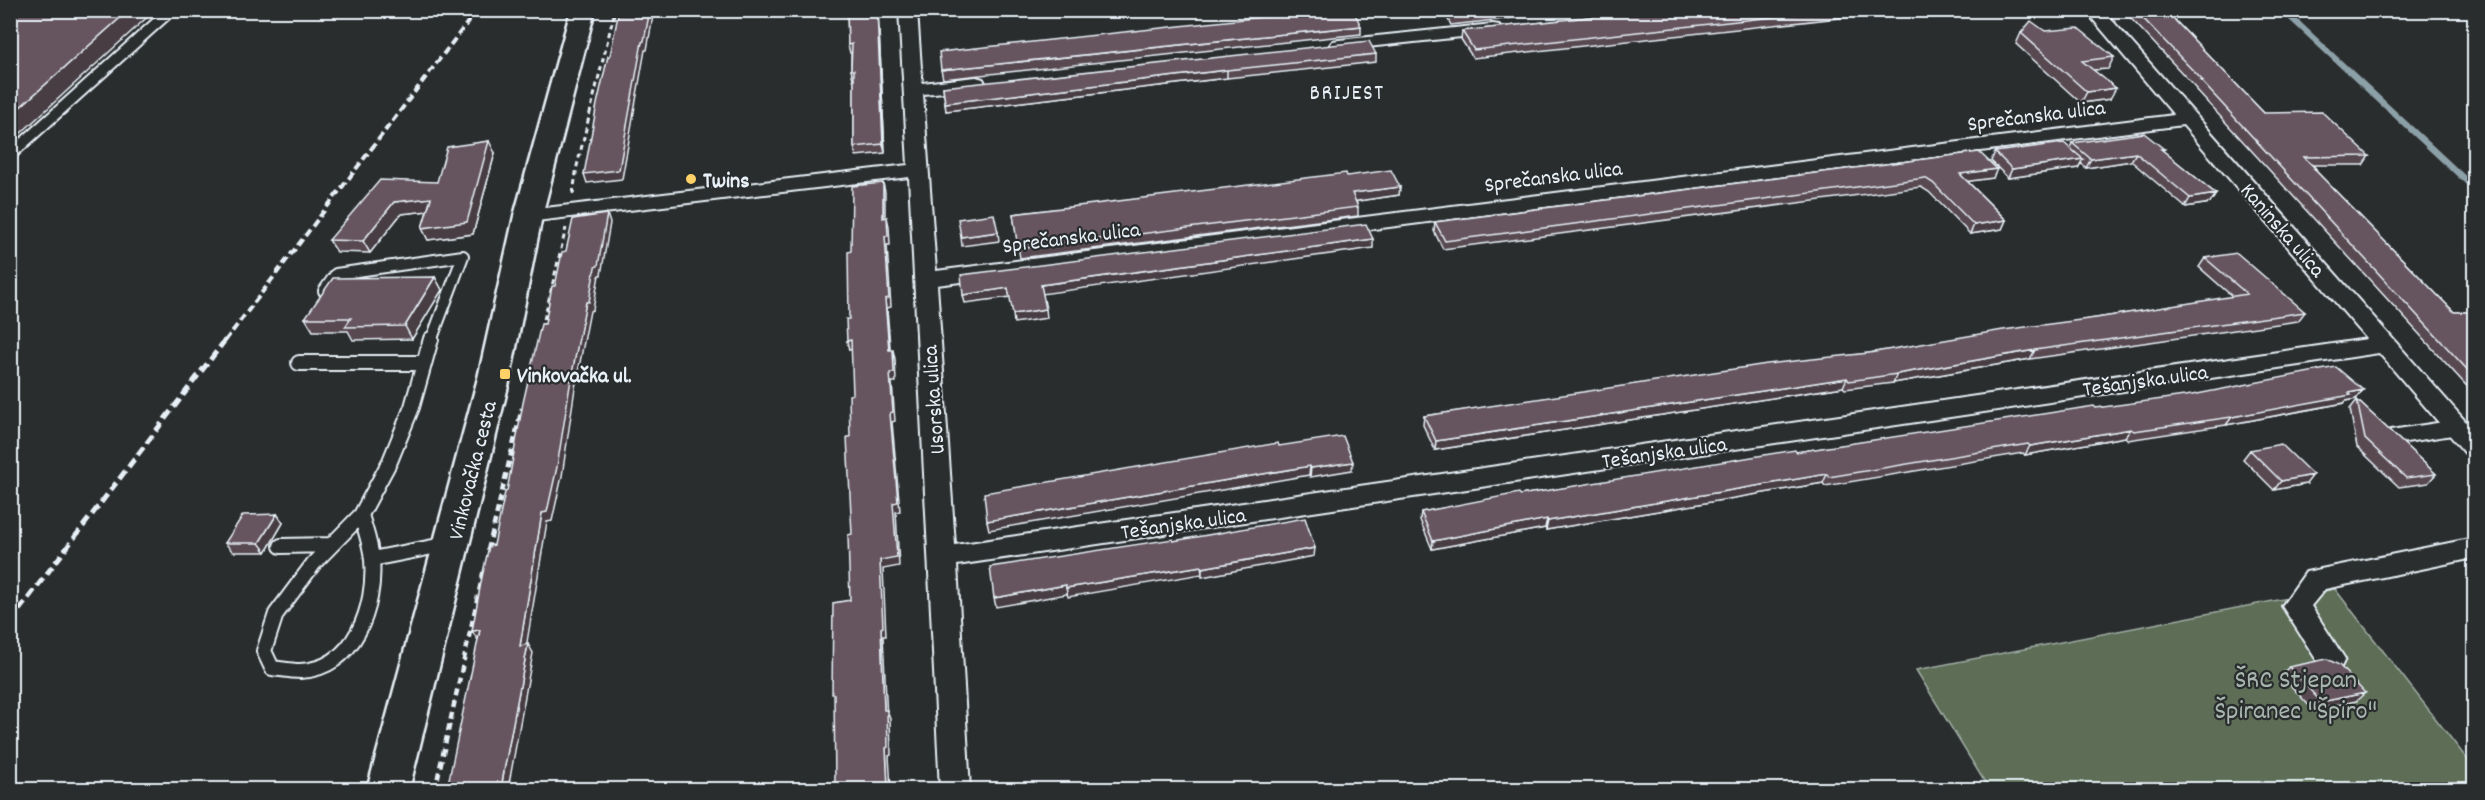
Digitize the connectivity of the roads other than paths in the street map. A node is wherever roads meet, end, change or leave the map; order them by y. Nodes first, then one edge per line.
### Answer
1 (171, 10) edge
2 (583, 10) edge
3 (908, 10) edge
4 (2093, 10) edge
5 (1509, 27) edge
6 (1318, 47) edge
7 (997, 81) edge
8 (913, 90) junction
9 (2188, 119) junction
10 (10, 155) edge
11 (919, 170) junction
12 (528, 216) junction
13 (925, 279) junction
14 (318, 300) edge
15 (2385, 344) junction
16 (299, 363) dead end
17 (424, 363) junction
18 (2458, 428) junction
19 (2392, 437) edge
20 (2475, 447) edge
21 (361, 515) junction
22 (332, 545) junction
23 (281, 546) dead end
24 (2475, 548) edge
25 (470, 549) junction
26 (943, 558) junction
27 (372, 559) junction
28 (2331, 658) edge
29 (388, 789) edge
30 (955, 789) edge

1 - 10 lane
2 - 12 main road, Vinkovačka cesta
3 - 8 street, Usorska ulica
4 - 9 street, Kaninska ulica
5 - 6 street
7 - 8 street
8 - 11 street, Usorska ulica
9 - 13 street, Sprečanska ulica
9 - 15 street, Kaninska ulica
11 - 12 street
11 - 13 street, Usorska ulica
12 - 25 main road, Vinkovačka cesta
13 - 26 street, Usorska ulica
14 - 17 lane
15 - 18 street, Kaninska ulica
15 - 26 street, Tešanjska ulica
16 - 17 lane
17 - 21 lane
18 - 19 lane
18 - 20 street, Kaninska ulica
21 - 22 lane
21 - 27 lane
22 - 23 lane
22 - 27 lane
24 - 28 street
25 - 27 lane
25 - 29 main road, Vinkovačka cesta
26 - 30 street, Usorska ulica

